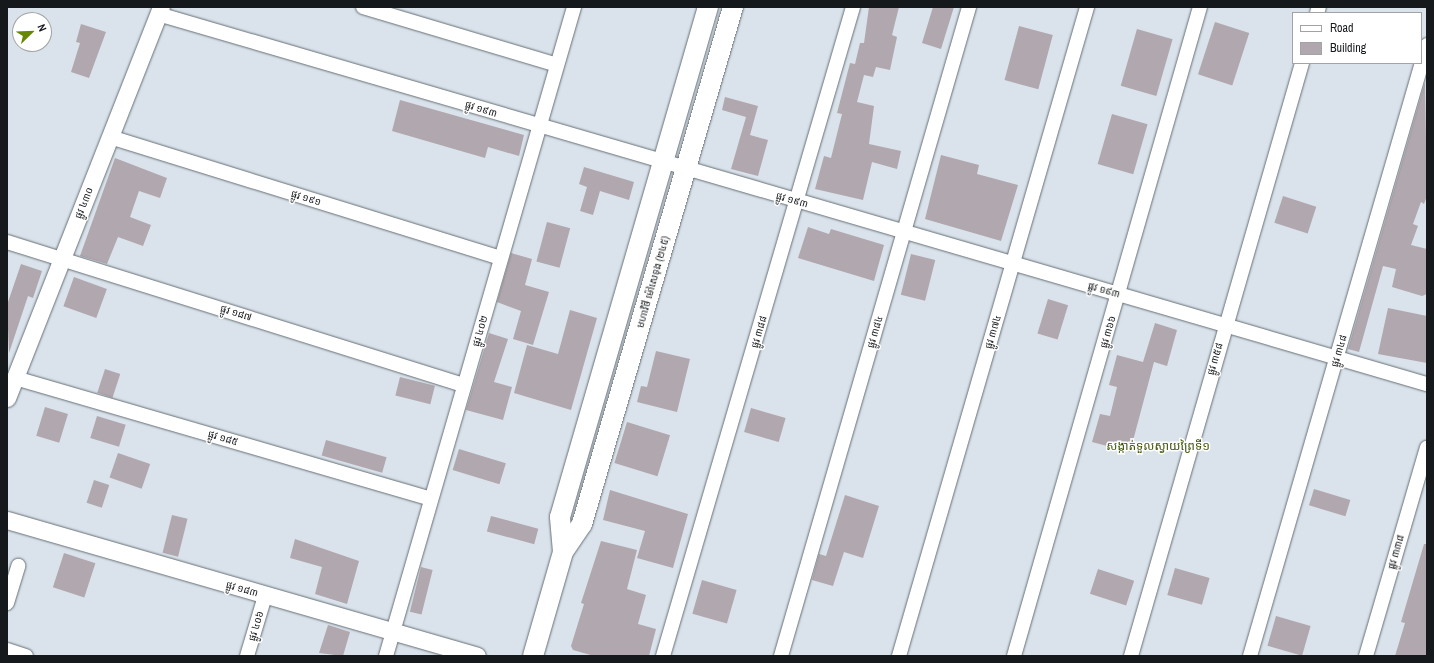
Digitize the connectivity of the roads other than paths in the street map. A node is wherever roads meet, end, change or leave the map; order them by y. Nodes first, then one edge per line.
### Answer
1 (362, 7) edge
2 (574, 7) edge
3 (708, 7) edge
4 (733, 7) edge
5 (853, 7) edge
6 (969, 7) edge
7 (1087, 7) edge
8 (1200, 7) edge
9 (160, 10) edge
10 (1427, 45) edge
11 (1422, 62) edge
12 (1302, 64) edge
13 (1422, 64) edge
14 (558, 65) junction
15 (540, 127) junction
16 (110, 137) junction
17 (664, 163) junction
18 (686, 170) junction
19 (797, 201) junction
20 (904, 232) junction
21 (7, 242) edge
22 (62, 258) junction
23 (501, 258) junction
24 (1012, 264) junction
25 (1119, 295) junction
26 (1224, 325) junction
27 (1337, 358) junction
28 (15, 378) junction
29 (1427, 384) edge
30 (464, 385) junction
31 (7, 398) edge
32 (1427, 448) edge
33 (431, 499) junction
34 (7, 520) edge
35 (563, 552) junction
36 (18, 566) dead end
37 (265, 596) junction
38 (7, 603) edge
39 (393, 632) junction
40 (7, 650) edge
41 (26, 656) edge
42 (247, 656) edge
43 (386, 656) edge
44 (477, 656) edge
45 (533, 656) edge
46 (663, 656) edge
47 (781, 656) edge
48 (899, 656) edge
49 (1014, 656) edge
50 (1132, 656) edge
51 (1250, 656) edge
52 (1366, 656) edge

1 - 14 street
2 - 14 street, ផ្លូវ ៤០២
3 - 17 main road, មហាវិថី ម៉ៅសេទុង (២៤៥)
4 - 18 main road, មហាវិថី ម៉ៅសេទុង (២៤៥)
5 - 19 street, ផ្លូវ ៣៨៨
6 - 20 street, ផ្លូវ ៣៨៤
7 - 24 street, ផ្លូវ ៣៧៤
8 - 25 street, ផ្លូវ ៣៦៦
9 - 15 street, ផ្លូវ ១៩៣
9 - 16 street, ផ្លូវ ៤៣០
10 - 11 street, ផ្លូវ ៣៤៨
12 - 26 street, ផ្លូវ ៣៥៨
13 - 27 street, ផ្លូវ ៣៤៨
14 - 15 street, ផ្លូវ ៤០២
15 - 17 street, ផ្លូវ ១៩៣
15 - 23 street, ផ្លូវ ៤០២
16 - 22 street, ផ្លូវ ៤៣០
16 - 23 street, ផ្លូវ ១៩១
17 - 18 street, ផ្លូវ ១៩៣
17 - 35 main road, មហាវិថី ម៉ៅសេទុង (២៤៥)
18 - 19 street, ផ្លូវ ១៩៣
18 - 35 main road, មហាវិថី ម៉ៅសេទុង (២៤៥)
19 - 20 street, ផ្លូវ ១៩៣
19 - 46 street, ផ្លូវ ៣៨៨
20 - 24 street, ផ្លូវ ១៩៣
20 - 47 street, ផ្លូវ ៣៨៤
21 - 22 street, ផ្លូវ ១៨៧
22 - 28 street, ផ្លូវ ៤៣០
22 - 30 street, ផ្លូវ ១៨៧
23 - 30 street, ផ្លូវ ៤០២
24 - 25 street, ផ្លូវ ១៩៣
24 - 48 street, ផ្លូវ ៣៧៤
25 - 26 street, ផ្លូវ ១៩៣
25 - 49 street, ផ្លូវ ៣៦៦
26 - 27 street, ផ្លូវ ១៩៣
26 - 50 street, ផ្លូវ ៣៥៨
27 - 29 street, ផ្លូវ ១៩៣
27 - 51 street, ផ្លូវ ៣៤៨
28 - 31 street, ផ្លូវ ៤៣០
28 - 33 street, ផ្លូវ ១៨៥
30 - 33 street, ផ្លូវ ៤០២
32 - 52 street, ផ្លូវ ៣៣៨
33 - 39 street, ផ្លូវ ៤០២
34 - 37 street, ផ្លូវ ១៨៣
35 - 45 main road, មហាវិថី ម៉ៅសេទុង (២៤៥)
36 - 38 street
37 - 39 street, ផ្លូវ ១៨៣
37 - 42 street, ផ្លូវ ៤០៦
39 - 43 street, ផ្លូវ ៤០២
39 - 44 street, ផ្លូវ ១៨៣
40 - 41 street

